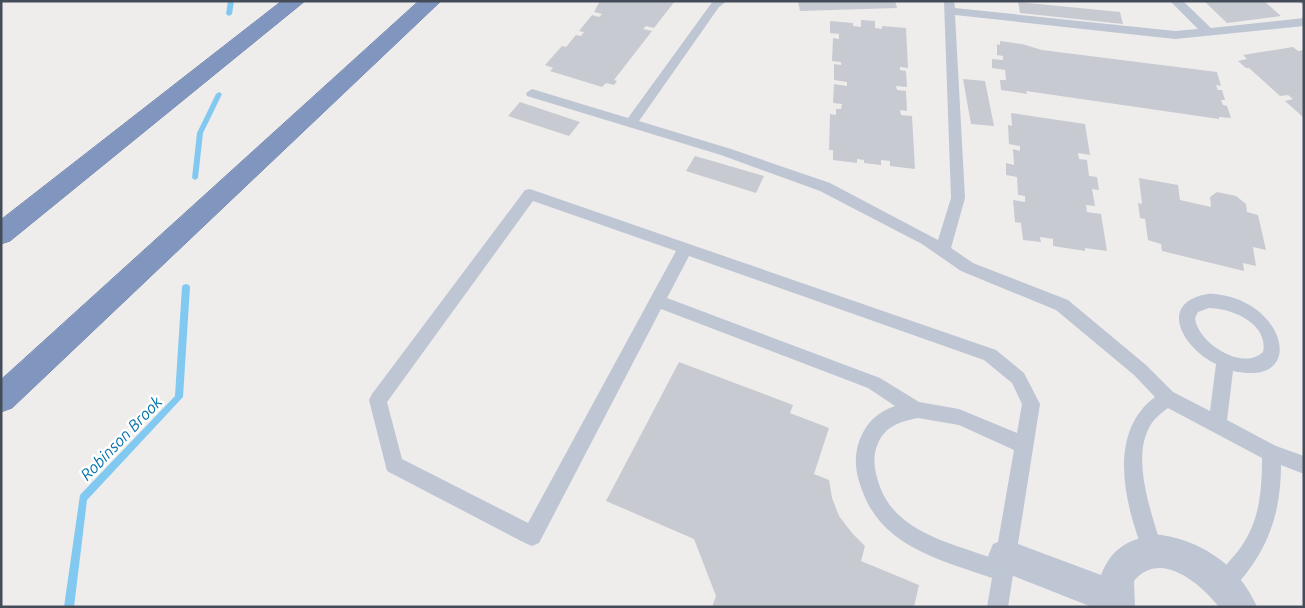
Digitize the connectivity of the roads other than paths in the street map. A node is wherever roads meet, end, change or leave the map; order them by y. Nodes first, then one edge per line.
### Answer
1 (295, 1) edge
2 (431, 1) edge
3 (721, 1) edge
4 (1176, 1) edge
5 (949, 6) edge
6 (1304, 22) edge
7 (1209, 32) junction
8 (532, 93) dead end
9 (631, 123) junction
10 (23, 216) junction
11 (1, 230) edge
12 (1, 234) edge
13 (685, 248) junction
14 (943, 250) junction
15 (657, 301) junction
16 (1225, 362) junction
17 (1, 398) edge
18 (1167, 398) junction
19 (916, 410) junction
20 (1217, 424) junction
21 (1024, 446) junction
22 (1271, 453) junction
23 (1304, 465) edge
24 (1153, 551) junction
25 (1004, 564) junction
26 (1231, 595) edge
27 (1116, 602) edge
28 (997, 607) edge

1 - 10 highway
2 - 17 highway
3 - 9 lane
4 - 7 lane
5 - 7 lane
5 - 14 lane
6 - 7 lane
8 - 9 lane
9 - 14 lane
10 - 11 highway
10 - 12 highway
13 - 15 lane
13 - 15 lane
13 - 21 lane
14 - 18 lane
15 - 19 lane
16 - 16 lane
16 - 20 lane
18 - 20 lane
18 - 24 lane
19 - 21 lane
19 - 25 lane
20 - 22 lane
21 - 25 lane
22 - 23 lane
22 - 26 lane
24 - 26 street
24 - 27 street
25 - 27 street
25 - 28 lane

